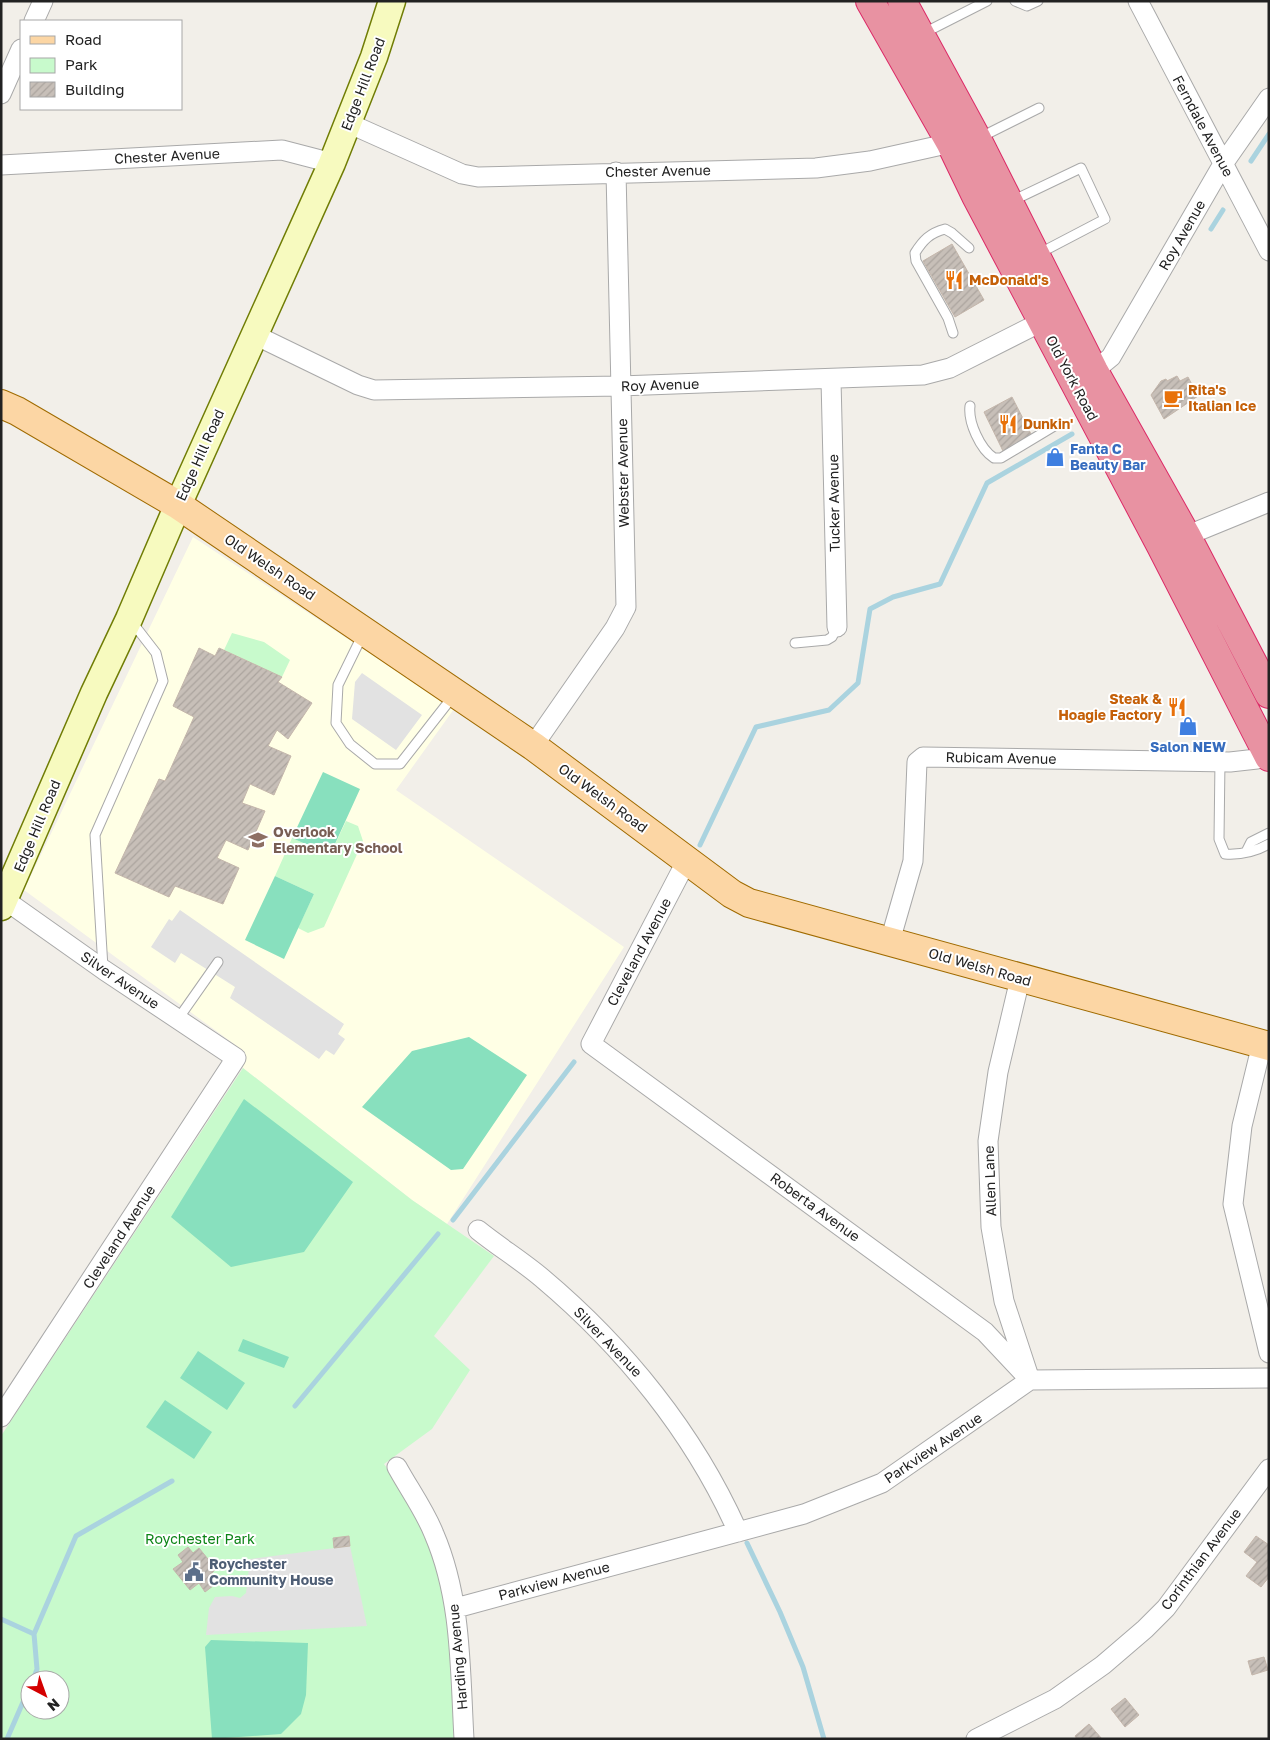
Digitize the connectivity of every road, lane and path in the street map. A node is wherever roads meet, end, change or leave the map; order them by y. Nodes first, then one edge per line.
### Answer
1 (42, 1) edge
2 (392, 1) edge
3 (870, 1) edge
4 (902, 1) edge
5 (987, 1) edge
6 (1015, 1) edge
7 (1038, 1) edge
8 (1138, 1) edge
9 (34, 20) edge
10 (922, 35) junction
11 (20, 51) edge
12 (1, 94) edge
13 (1269, 98) edge
14 (1039, 108) dead end
15 (348, 123) junction
16 (964, 140) junction
17 (332, 162) junction
18 (1223, 164) junction
19 (1, 165) edge
20 (616, 172) junction
21 (1009, 203) junction
22 (969, 248) dead end
23 (1269, 251) edge
24 (1035, 255) junction
25 (1053, 317) junction
26 (953, 333) dead end
27 (255, 335) junction
28 (1094, 371) junction
29 (831, 380) junction
30 (620, 386) junction
31 (1, 404) edge
32 (970, 406) dead end
33 (1056, 425) dead end
34 (1269, 502) edge
35 (178, 505) junction
36 (1186, 535) junction
37 (1161, 546) junction
38 (129, 619) junction
39 (837, 627) joint
40 (364, 632) junction
41 (795, 643) dead end
42 (454, 694) junction
43 (1269, 694) edge
44 (533, 746) junction
45 (1268, 756) edge
46 (1220, 761) junction
47 (1269, 833) edge
48 (1269, 844) edge
49 (1246, 852) junction
50 (687, 860) junction
51 (3, 903) edge
52 (890, 941) junction
53 (218, 962) dead end
54 (104, 970) junction
55 (1020, 979) junction
56 (178, 1019) junction
57 (591, 1044) joint
58 (1265, 1045) edge
59 (236, 1058) joint
60 (478, 1230) dead end
61 (1269, 1353) edge
62 (1269, 1378) edge
63 (1030, 1380) junction
64 (1, 1417) edge
65 (396, 1468) dead end
66 (1269, 1468) edge
67 (738, 1532) junction
68 (456, 1608) junction
69 (464, 1739) edge
70 (976, 1739) edge

1 - 9 street
2 - 15 street, Edge Hill Road
3 - 16 highway, Old York Road
4 - 10 highway, Old York Road
5 - 10 lane
6 - 7 lane
8 - 18 street, Ferndale Avenue
10 - 16 highway, Old York Road
11 - 12 street
13 - 18 street, Roy Avenue
14 - 16 lane
15 - 17 street, Edge Hill Road
15 - 20 street, Chester Avenue
16 - 20 street, Chester Avenue
16 - 21 highway, Old York Road
16 - 25 highway, Old York Road
17 - 19 street, Chester Avenue
17 - 27 street, Edge Hill Road
18 - 23 street, Ferndale Avenue
18 - 28 street, Roy Avenue
20 - 30 street, Webster Avenue
21 - 24 highway, Old York Road
21 - 24 lane
22 - 26 lane
24 - 25 highway, Old York Road
25 - 28 highway, Old York Road
25 - 29 street, Roy Avenue
25 - 37 highway, Old York Road
27 - 30 street, Roy Avenue
27 - 35 street, Edge Hill Road
28 - 36 highway, Old York Road
29 - 30 street, Roy Avenue
29 - 39 street, Tucker Avenue
30 - 44 street, Webster Avenue
31 - 35 main road, Old Welsh Road
32 - 33 lane
34 - 36 street
35 - 38 street, Edge Hill Road
35 - 40 main road, Old Welsh Road
36 - 37 street
36 - 43 highway, Old York Road
37 - 45 highway, Old York Road
38 - 51 street, Edge Hill Road
38 - 54 lane
39 - 41 lane
40 - 42 main road, Old Welsh Road
40 - 42 lane
42 - 44 main road, Old Welsh Road
44 - 50 main road, Old Welsh Road
45 - 46 street, Rubicam Avenue
46 - 49 lane
46 - 52 street, Rubicam Avenue
47 - 49 lane
48 - 49 lane
50 - 52 main road, Old Welsh Road
50 - 57 street, Cleveland Avenue
51 - 54 street, Silver Avenue
52 - 55 main road, Old Welsh Road
53 - 56 lane
54 - 56 street, Silver Avenue
55 - 58 main road, Old Welsh Road
55 - 63 street, Allen Lane
56 - 59 street, Silver Avenue
57 - 63 street, Roberta Avenue
58 - 61 street
59 - 64 street, Cleveland Avenue
60 - 67 street, Silver Avenue
62 - 63 street
63 - 67 street, Parkview Avenue
65 - 68 street, Harding Avenue
66 - 70 street, Corinthian Avenue
67 - 68 street, Parkview Avenue
68 - 69 street, Harding Avenue

